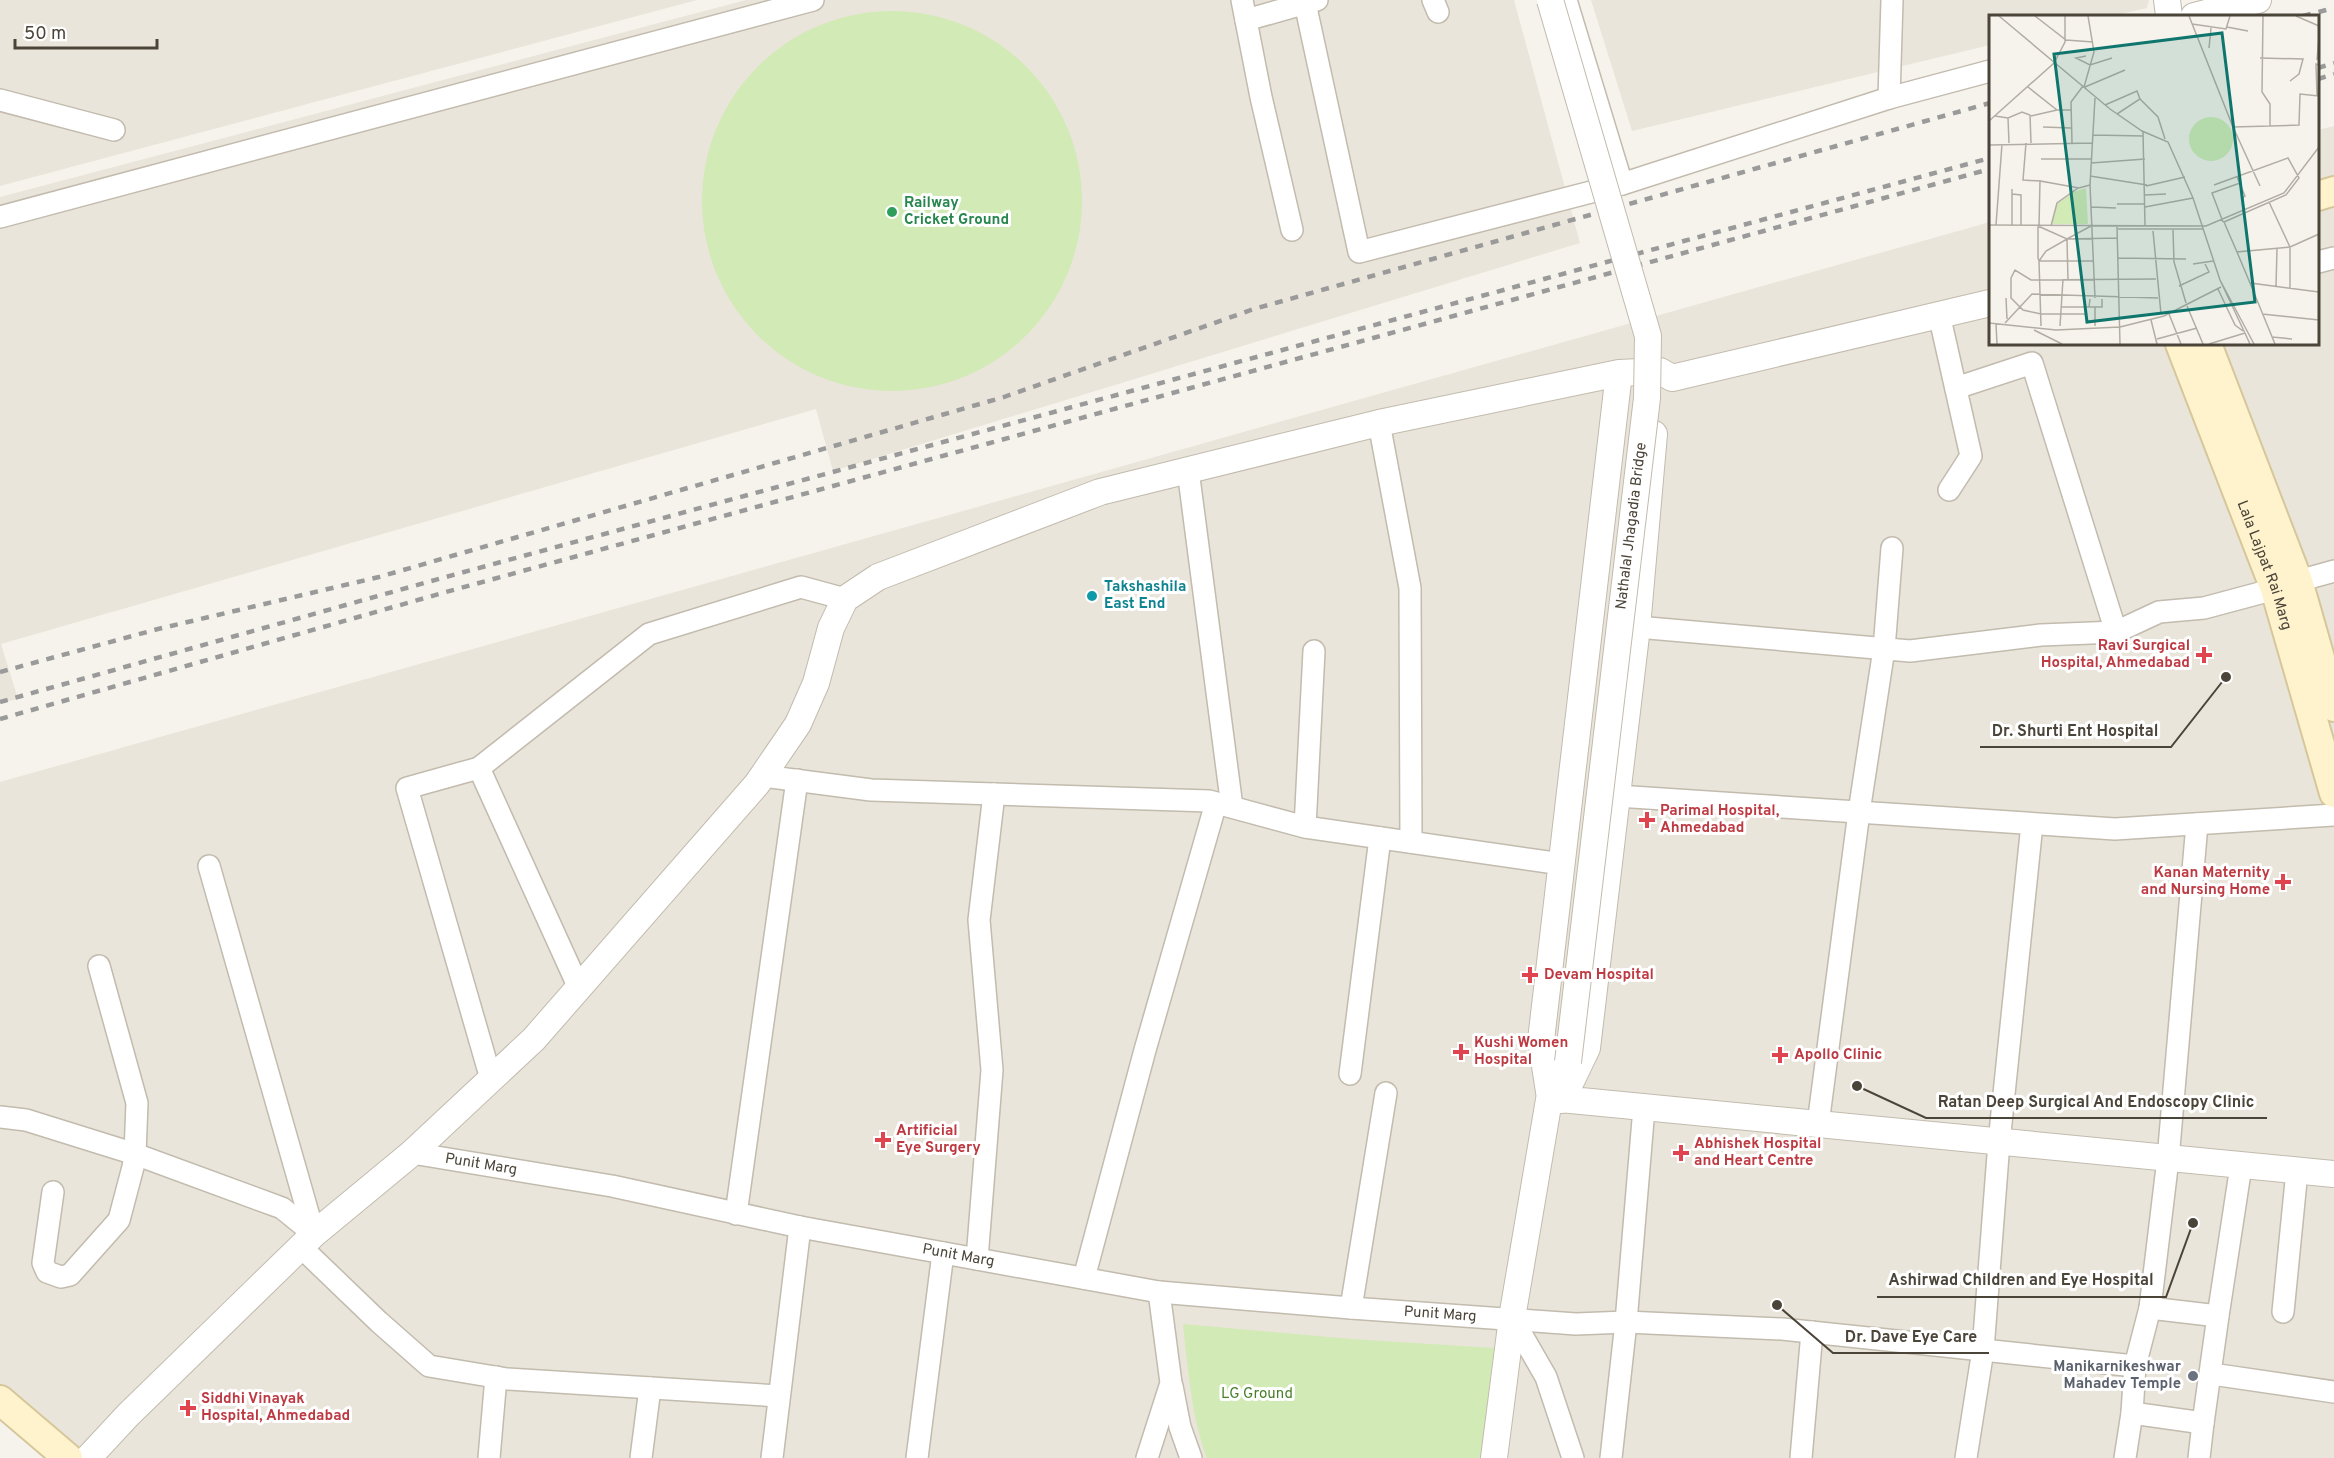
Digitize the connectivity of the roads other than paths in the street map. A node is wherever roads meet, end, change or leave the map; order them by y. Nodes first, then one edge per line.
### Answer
1 (814, 0) edge
2 (1538, 0) edge
3 (1550, 0) edge
4 (1566, 0) edge
5 (1892, 0) edge
6 (2167, 0) edge
7 (2258, 0) edge
8 (1311, 2) edge
9 (1244, 10) edge
10 (2169, 15) edge
11 (2198, 15) edge
12 (1989, 71) edge
13 (1889, 98) junction
14 (0, 100) edge
15 (114, 130) dead end
16 (2334, 178) edge
17 (2319, 183) edge
18 (1622, 184) junction
19 (2334, 191) edge
20 (2319, 196) edge
21 (0, 217) edge
22 (1292, 230) dead end
23 (2334, 258) edge
24 (2319, 262) edge
25 (1989, 285) edge
26 (1989, 303) edge
27 (1939, 315) junction
28 (2180, 345) edge
29 (2207, 345) edge
30 (1660, 371) junction
31 (1619, 373) junction
32 (1956, 388) junction
33 (1379, 423) junction
34 (1188, 470) junction
35 (1949, 490) dead end
36 (1892, 548) dead end
37 (2334, 571) edge
38 (2287, 585) junction
39 (845, 599) junction
40 (1637, 627) junction
41 (2116, 632) junction
42 (1884, 649) junction
43 (1314, 651) dead end
44 (2334, 707) edge
45 (479, 768) junction
46 (763, 776) junction
47 (797, 780) junction
48 (2334, 793) edge
49 (994, 794) junction
50 (1617, 796) junction
51 (1224, 805) junction
52 (1859, 812) junction
53 (2334, 815) edge
54 (2032, 824) junction
55 (2197, 824) junction
56 (1305, 826) junction
57 (1380, 838) junction
58 (1411, 842) junction
59 (1562, 864) junction
60 (209, 866) dead end
61 (99, 966) dead end
62 (579, 988) junction
63 (1562, 1061) junction
64 (1350, 1074) dead end
65 (491, 1079) junction
66 (1386, 1093) dead end
67 (1556, 1099) junction
68 (1644, 1108) junction
69 (0, 1117) edge
70 (1818, 1125) junction
71 (1999, 1142) junction
72 (412, 1153) junction
73 (135, 1154) junction
74 (2168, 1159) junction
75 (2241, 1166) junction
76 (2297, 1171) junction
77 (2334, 1174) edge
78 (53, 1192) dead end
79 (736, 1214) junction
80 (800, 1227) junction
81 (308, 1240) junction
82 (943, 1253) junction
83 (976, 1259) junction
84 (1084, 1278) junction
85 (1159, 1292) junction
86 (1351, 1308) junction
87 (2150, 1308) junction
88 (2283, 1312) dead end
89 (2218, 1316) junction
90 (1512, 1318) junction
91 (1626, 1322) junction
92 (1812, 1332) junction
93 (1983, 1350) junction
94 (2135, 1366) junction
95 (2212, 1374) junction
96 (496, 1377) junction
97 (1171, 1383) junction
98 (650, 1388) junction
99 (2334, 1392) edge
100 (779, 1396) junction
101 (0, 1400) edge
102 (2132, 1413) junction
103 (0, 1421) edge
104 (2203, 1423) junction
105 (41, 1458) edge
106 (68, 1458) edge
107 (88, 1458) edge
108 (489, 1458) edge
109 (641, 1458) edge
110 (771, 1458) edge
111 (917, 1458) edge
112 (1147, 1458) edge
113 (1191, 1458) edge
114 (1494, 1458) edge
115 (1573, 1458) edge
116 (1611, 1458) edge
117 (1801, 1458) edge
118 (1966, 1458) edge
119 (2125, 1458) edge
120 (2199, 1458) edge

1 - 21 street
2 - 63 street, Nathalal Jhagadia Bridge
3 - 63 street, Nathalal Jhagadia Bridge, bridge
4 - 18 street
5 - 13 street
6 - 10 street
7 - 11 street
8 - 9 street
8 - 18 street
9 - 22 street
12 - 13 street
13 - 18 street
14 - 15 street
16 - 17 main road
19 - 20 main road
23 - 24 street
25 - 30 street
26 - 27 street
27 - 30 street
27 - 32 street
28 - 38 main road, Lala Lajpat Rai Marg
29 - 38 main road, Lala Lajpat Rai Marg
30 - 31 street
30 - 40 street
31 - 33 street
31 - 59 street
32 - 35 street
32 - 41 street
33 - 34 street
33 - 58 street
34 - 39 street
34 - 51 street
36 - 42 street
37 - 38 street
38 - 41 street
38 - 44 main road, Lala Lajpat Rai Marg
38 - 48 main road, Lala Lajpat Rai Marg
39 - 45 street
39 - 46 street
40 - 42 street
40 - 50 street
41 - 42 street
42 - 52 street
43 - 56 street
45 - 62 street
45 - 65 street
46 - 47 street
46 - 62 street
47 - 49 street
47 - 79 street
49 - 51 street
49 - 83 street
50 - 52 street
50 - 67 street
51 - 56 street
51 - 84 street
52 - 54 street
52 - 70 street
53 - 55 street
54 - 55 street
54 - 71 street
55 - 74 street
56 - 57 street
57 - 58 street
57 - 64 street
58 - 59 street
59 - 67 street
60 - 81 street
61 - 73 street
62 - 65 street
63 - 67 street
65 - 72 street
66 - 86 street
67 - 68 street
67 - 90 street
68 - 70 street
68 - 91 street
69 - 73 street
70 - 71 street
71 - 74 street
71 - 93 street
72 - 79 street, Punit Marg
72 - 81 street
73 - 78 street
73 - 81 street
74 - 75 street
74 - 87 street
75 - 76 street
75 - 89 street
76 - 77 street
76 - 88 street
79 - 80 street, Punit Marg
80 - 82 street, Punit Marg
80 - 100 street
81 - 96 street
81 - 107 street
82 - 83 street, Punit Marg
82 - 111 street
83 - 84 street, Punit Marg
84 - 85 street, Punit Marg
85 - 86 street, Punit Marg
85 - 97 street
86 - 90 street, Punit Marg
87 - 89 street
87 - 94 street
89 - 95 street
90 - 91 street, Punit Marg
90 - 114 street
90 - 115 street
91 - 92 street, Punit Marg
91 - 116 street
92 - 93 street, Punit Marg
92 - 117 street
93 - 94 street, Punit Marg
93 - 118 street
94 - 102 street
95 - 99 street
95 - 104 street
96 - 98 street
96 - 108 street
97 - 112 street
97 - 113 street
98 - 100 street
98 - 109 street
100 - 110 street
101 - 106 main road
102 - 104 street
102 - 119 street
103 - 105 main road
104 - 120 street

